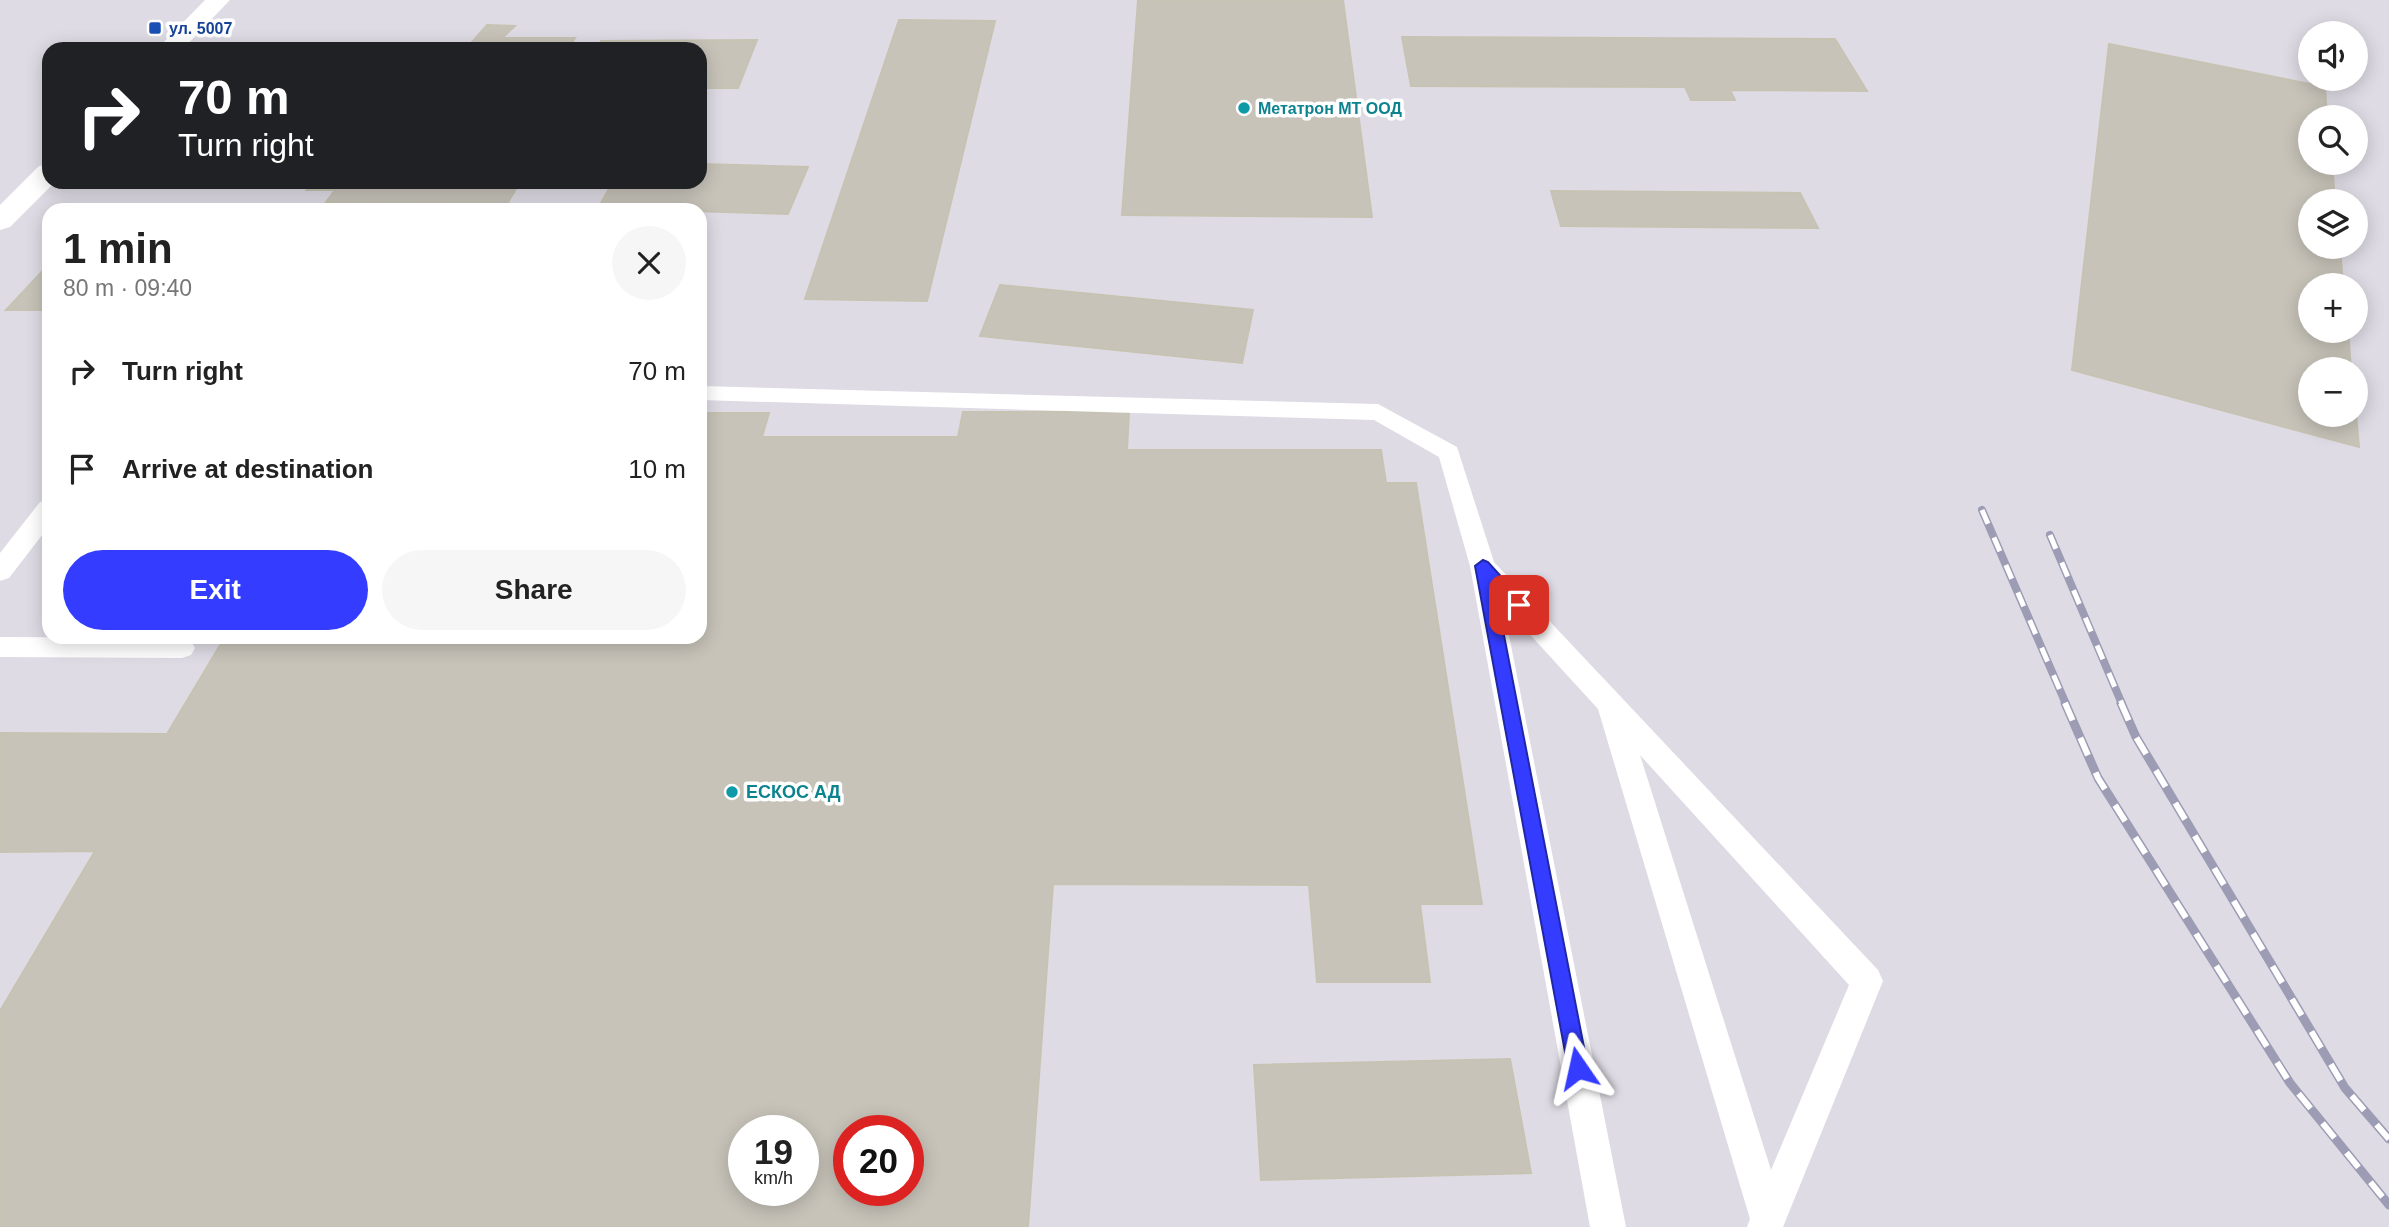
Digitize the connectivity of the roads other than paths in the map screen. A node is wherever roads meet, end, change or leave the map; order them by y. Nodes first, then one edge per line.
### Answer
1 (218, 0) edge
2 (176, 42) edge
3 (42, 179) edge
4 (0, 221) edge
5 (707, 393) edge
6 (42, 517) edge
7 (1483, 566) junction
8 (0, 571) edge
9 (0, 647) edge
10 (182, 648) dead end
11 (1609, 702) junction
12 (1766, 1223) edge
13 (1608, 1227) edge

1 - 2 street
3 - 4 street
5 - 7 lane
6 - 8 lane
7 - 11 lane
7 - 13 lane
9 - 10 lane
11 - 12 lane
11 - 12 lane

